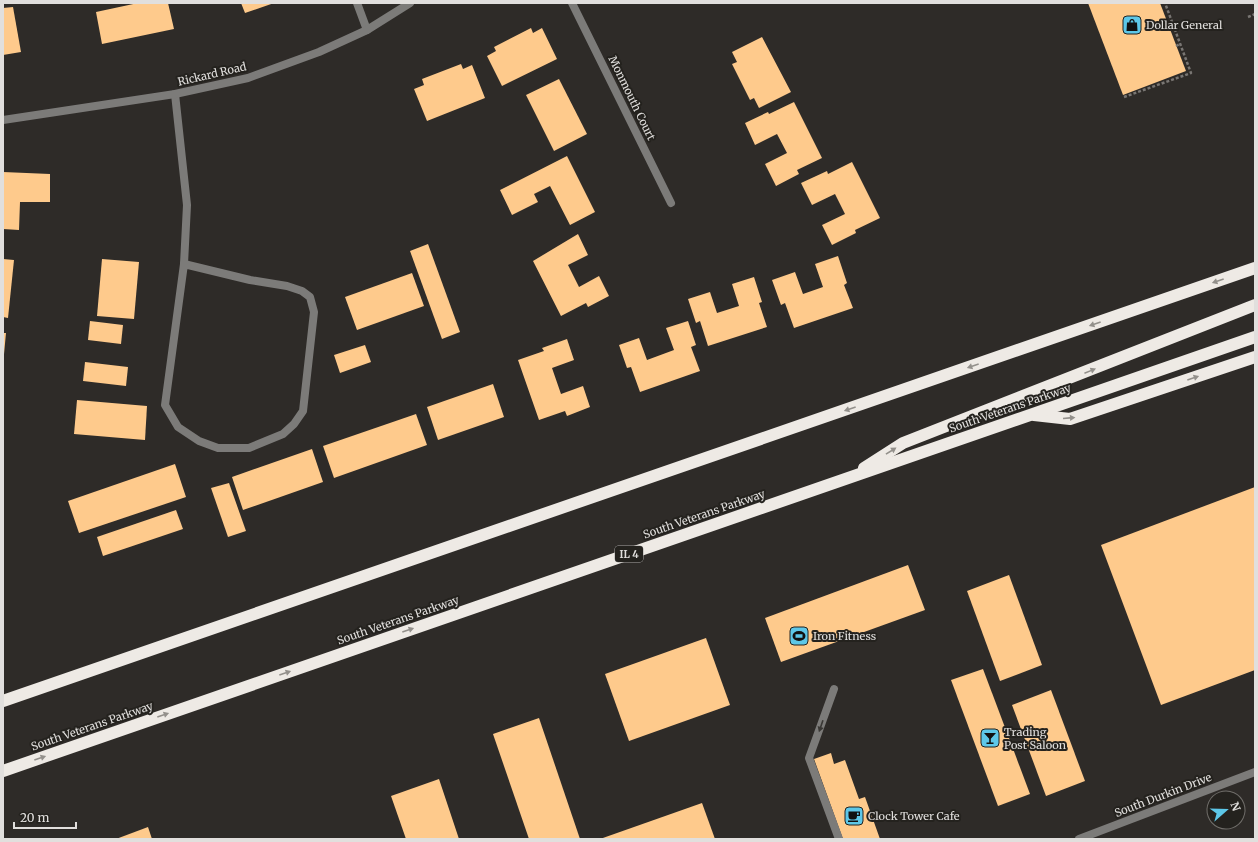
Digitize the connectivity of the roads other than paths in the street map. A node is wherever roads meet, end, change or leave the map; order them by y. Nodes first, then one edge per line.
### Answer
1 (357, 3) edge
2 (410, 3) edge
3 (572, 3) edge
4 (367, 30) junction
5 (175, 94) junction
6 (3, 120) edge
7 (671, 203) dead end
8 (184, 264) junction
9 (1255, 268) edge
10 (1255, 305) edge
11 (1255, 337) edge
12 (1255, 357) edge
13 (1031, 415) junction
14 (846, 479) junction
15 (834, 689) dead end
16 (3, 701) edge
17 (3, 771) edge
18 (1255, 772) edge
19 (839, 839) edge
20 (1079, 839) edge

1 - 4 street
2 - 4 street, Rickard Road
3 - 7 street, Monmouth Court
4 - 5 street, Rickard Road
5 - 6 street, Rickard Road
5 - 8 street
8 - 8 street
9 -> 16 highway
14 -> 10 highway
11 - 13 highway, South Veterans Parkway / IL 4
13 -> 12 highway
13 - 14 highway, South Veterans Parkway / IL 4
17 -> 14 highway, South Veterans Parkway / IL 4
15 -> 19 street
18 - 20 street, South Durkin Drive

